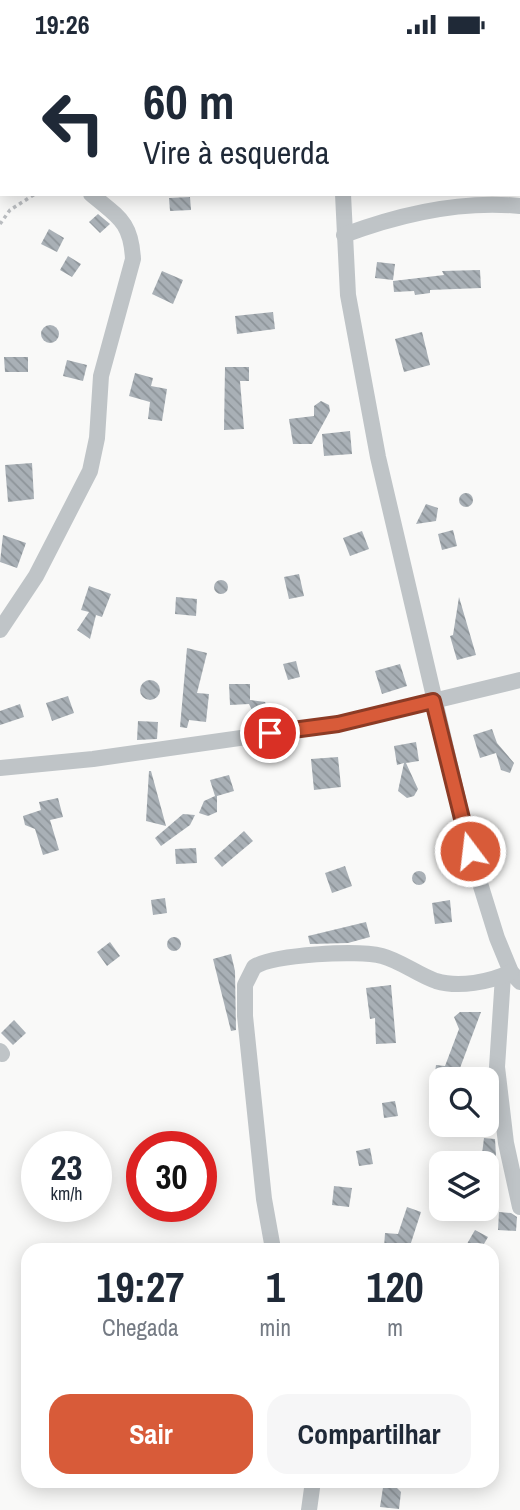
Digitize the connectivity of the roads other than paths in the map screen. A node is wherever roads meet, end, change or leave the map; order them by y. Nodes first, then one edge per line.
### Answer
1 (93, 196) edge
2 (343, 196) edge
3 (520, 206) edge
4 (344, 235) junction
5 (0, 631) edge
6 (520, 680) edge
7 (433, 701) junction
8 (0, 768) edge
9 (511, 976) edge
10 (520, 1207) edge
11 (273, 1243) edge
12 (312, 1488) edge
13 (309, 1510) edge

1 - 5 street
2 - 4 street
3 - 4 street
4 - 7 street
6 - 7 street
7 - 8 street
7 - 9 street
9 - 10 street
9 - 11 street
12 - 13 street

